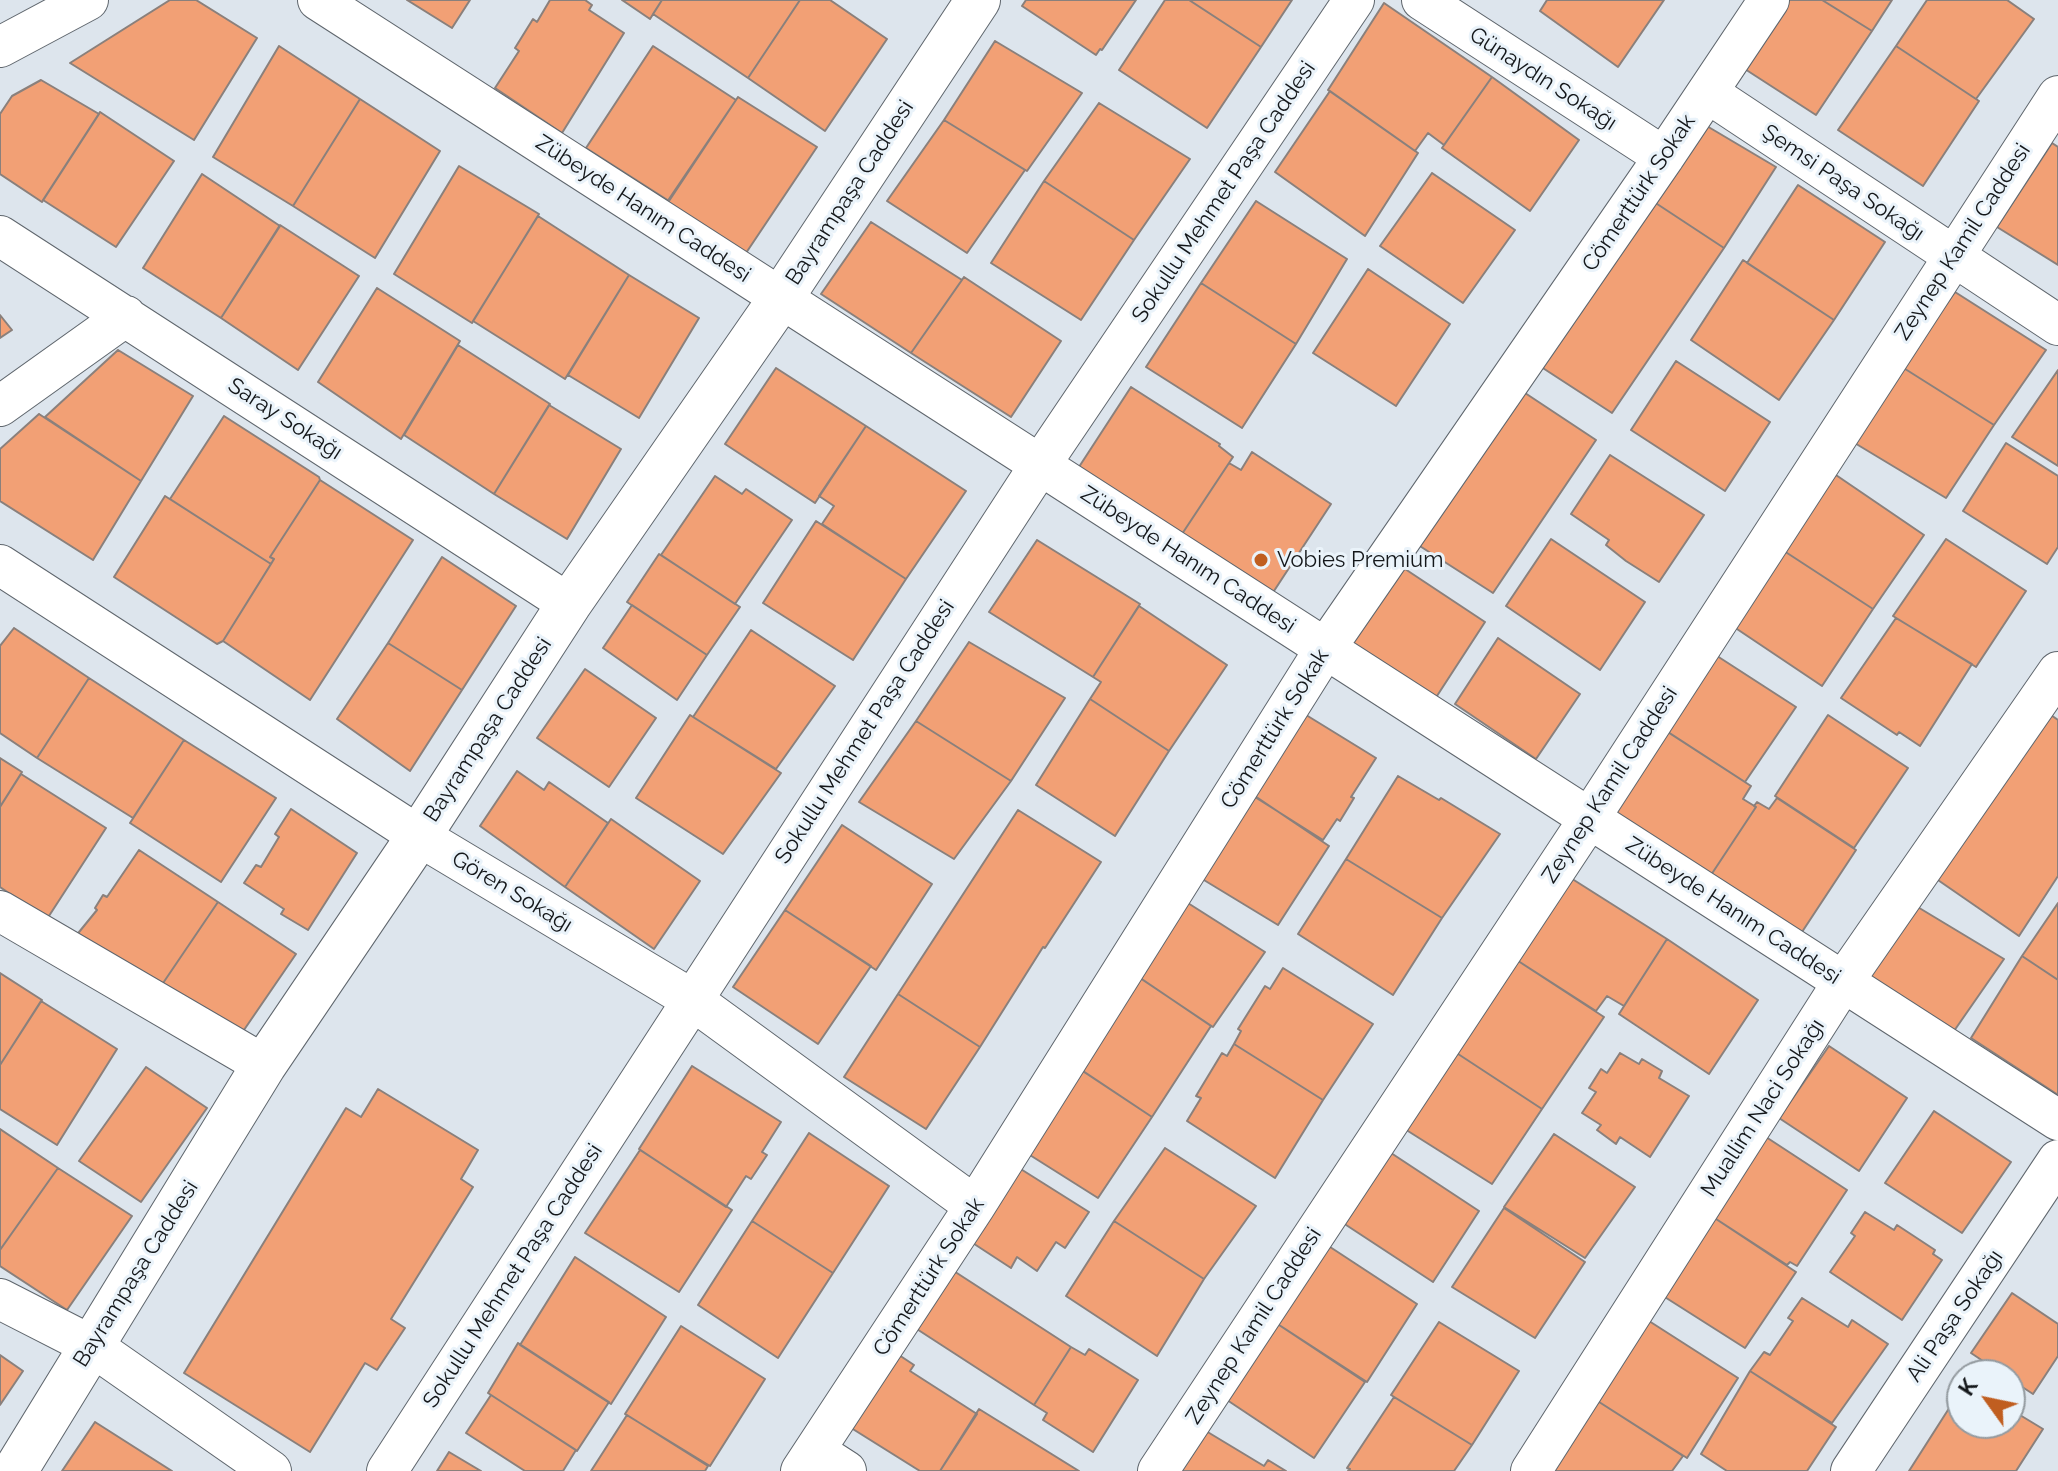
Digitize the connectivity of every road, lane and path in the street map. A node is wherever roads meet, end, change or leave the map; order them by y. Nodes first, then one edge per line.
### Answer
1 (88, 0) edge
2 (318, 0) edge
3 (1354, 0) edge
4 (1422, 0) edge
5 (1769, 0) edge
6 (963, 5) edge
7 (0, 47) edge
8 (1708, 93) junction
9 (2058, 96) edge
10 (1664, 157) junction
11 (0, 236) edge
12 (1953, 256) junction
13 (781, 298) junction
14 (126, 316) junction
15 (2058, 325) edge
16 (0, 406) edge
17 (1040, 465) junction
18 (0, 565) edge
19 (569, 604) junction
20 (1325, 649) junction
21 (2058, 672) edge
22 (1589, 819) junction
23 (419, 836) junction
24 (0, 911) edge
25 (1843, 982) junction
26 (691, 999) junction
27 (264, 1065) junction
28 (2058, 1120) edge
29 (2058, 1160) edge
30 (975, 1206) junction
31 (0, 1299) edge
32 (92, 1346) junction
33 (821, 1464) edge
34 (15, 1471) edge
35 (271, 1471) edge
36 (387, 1471) edge
37 (1158, 1471) edge
38 (1531, 1471) edge
39 (1851, 1471) edge

1 - 7 street
2 - 13 street, Zübeyde Hanım Caddesi
3 - 17 street, Sokullu Mehmet Paşa Caddesi
4 - 10 street, Günaydın Sokağı
5 - 8 street, Cömerttürk Sokak
6 - 13 street, Bayrampaşa Caddesi
8 - 10 street, Cömerttürk Sokak
8 - 12 street, Şemsi Paşa Sokağı
9 - 12 street, Zeynep Kamil Caddesi
10 - 20 street, Cömerttürk Sokak
11 - 14 street, Saray Sokağı
12 - 15 street, Şemsi Paşa Sokağı
12 - 22 street, Zeynep Kamil Caddesi
13 - 17 street, Zübeyde Hanım Caddesi
13 - 19 street, Bayrampaşa Caddesi
14 - 16 street
14 - 19 street, Saray Sokağı
17 - 20 street, Zübeyde Hanım Caddesi
17 - 26 street, Sokullu Mehmet Paşa Caddesi
18 - 23 street, Gören Sokağı
19 - 23 street, Bayrampaşa Caddesi
20 - 22 street, Zübeyde Hanım Caddesi
20 - 30 street, Cömerttürk Sokak
21 - 25 street, Muallim Naci Sokağı
22 - 25 street, Zübeyde Hanım Caddesi
22 - 37 street, Zeynep Kamil Caddesi
23 - 26 street, Gören Sokağı
23 - 27 street, Bayrampaşa Caddesi
24 - 27 street
25 - 28 street, Zübeyde Hanım Caddesi
25 - 38 street, Muallim Naci Sokağı
26 - 30 street, Gören Sokağı
26 - 36 street, Sokullu Mehmet Paşa Caddesi
27 - 32 street, Bayrampaşa Caddesi
29 - 39 street, Ali Paşa Sokağı
30 - 33 street, Cömerttürk Sokak
31 - 32 street
32 - 34 street, Bayrampaşa Caddesi
32 - 35 street

